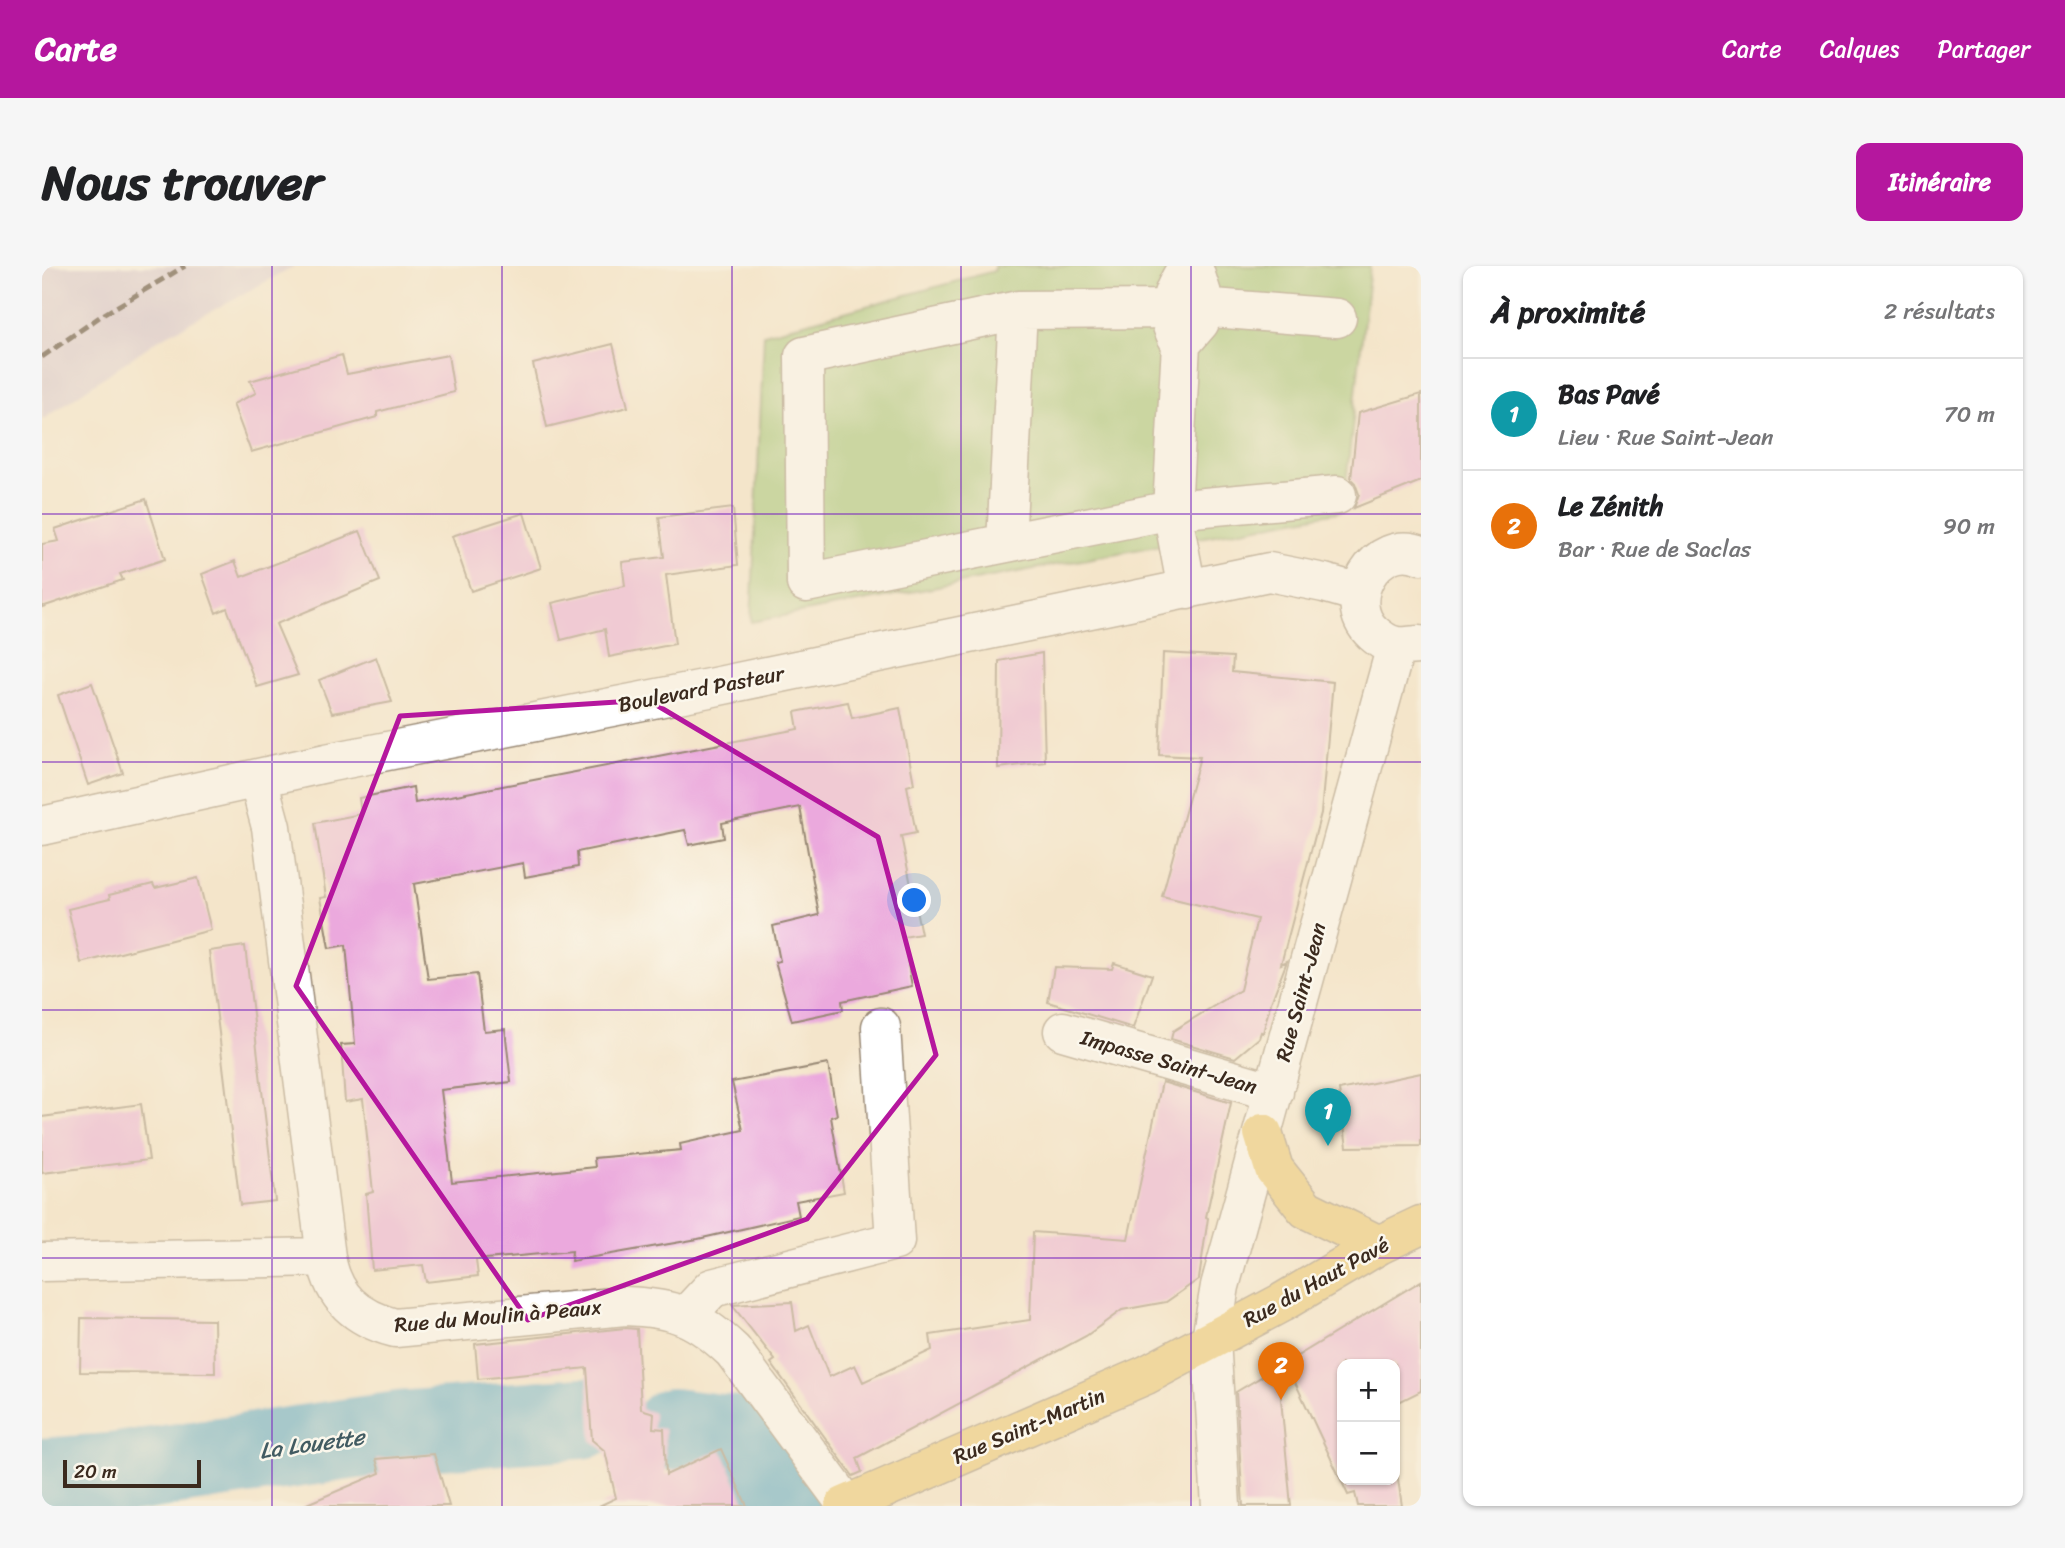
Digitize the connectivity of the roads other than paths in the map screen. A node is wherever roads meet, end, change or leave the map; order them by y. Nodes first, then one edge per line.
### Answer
1 (1190, 266) edge
2 (1018, 310) junction
3 (1337, 318) dead end
4 (1184, 320) junction
5 (1337, 495) dead end
6 (1172, 510) junction
7 (1006, 543) junction
8 (1421, 555) edge
9 (1187, 590) junction
10 (1359, 593) junction
11 (1408, 645) edge
12 (258, 779) junction
13 (42, 826) edge
14 (881, 1027) dead end
15 (1063, 1031) dead end
16 (1274, 1092) junction
17 (1263, 1133) junction
18 (1421, 1225) edge
19 (1379, 1245) junction
20 (326, 1257) junction
21 (42, 1262) edge
22 (686, 1316) junction
23 (1211, 1339) junction
24 (846, 1505) edge
25 (1221, 1506) edge

1 - 4 street
2 - 4 street
2 - 7 street
2 - 7 street
3 - 4 street
4 - 6 street
5 - 6 street
6 - 7 street
6 - 9 street
8 - 10 street
9 - 10 street, Boulevard Pasteur
9 - 12 street, Boulevard Pasteur
10 - 11 street
11 - 16 street, Rue Saint-Jean
12 - 13 street, Boulevard Pasteur
12 - 20 street, Rue du Moulin à Peaux
14 - 22 street
15 - 16 street, Impasse Saint-Jean
16 - 17 street, Rue Saint-Jean
17 - 19 main road
17 - 23 street, Rue Saint-Jean
18 - 19 main road, Rue du Haut Pavé
19 - 23 main road, Rue du Haut Pavé
20 - 21 street
20 - 22 street, Rue du Moulin à Peaux
22 - 24 street, Rue du Moulin à Peaux
23 - 24 main road, Rue Saint-Martin
23 - 25 street, Rue Saint-Jean

